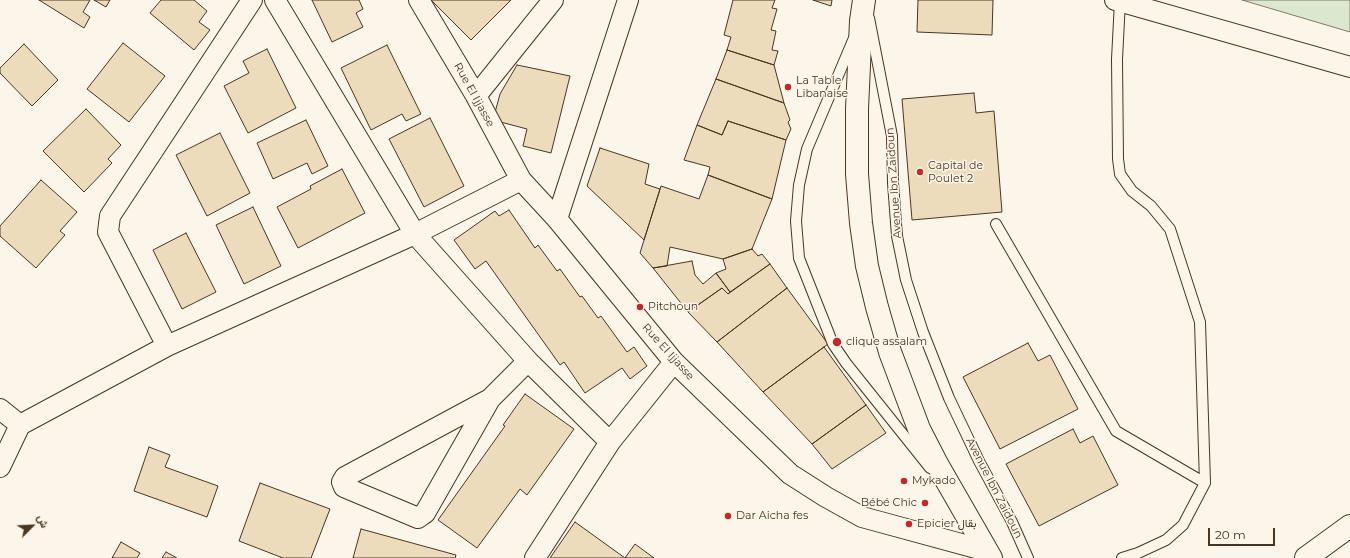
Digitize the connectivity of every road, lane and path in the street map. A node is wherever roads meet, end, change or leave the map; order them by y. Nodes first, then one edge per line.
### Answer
1 (252, 0) edge
2 (275, 0) edge
3 (419, 0) edge
4 (553, 0) edge
5 (628, 0) edge
6 (865, 0) edge
7 (1118, 1) edge
8 (861, 22) junction
9 (1350, 67) edge
10 (476, 96) junction
11 (521, 180) junction
12 (557, 219) junction
13 (996, 224) dead end
14 (415, 234) junction
15 (167, 346) junction
16 (528, 361) junction
17 (674, 362) junction
18 (490, 399) junction
19 (0, 409) edge
20 (20, 425) junction
21 (610, 442) junction
22 (0, 467) edge
23 (1205, 483) junction
24 (960, 505) junction
25 (1350, 526) edge
26 (989, 554) edge
27 (535, 558) edge
28 (1028, 558) edge
29 (1122, 558) edge
30 (1306, 558) edge

1 - 15 street
2 - 14 street
3 - 10 street, Rue El Ijjasse
4 - 10 street
5 - 12 street
6 - 8 street, Avenue Ibn Zaidoun
6 - 28 lane, Avenue Ibn Zaidoun
7 - 9 street
7 - 23 lane
8 - 24 street, Avenue Ibn Zaidoun
8 - 24 lane
10 - 11 street, Rue El Ijjasse
11 - 12 street, Rue El Ijjasse
11 - 14 street
12 - 17 street, Rue El Ijjasse
13 - 23 lane
14 - 15 street
14 - 16 street
15 - 20 street
16 - 18 street
16 - 21 street
17 - 21 street
17 - 26 street, Rue El Ijjasse
18 - 18 street
19 - 20 street
20 - 22 street
21 - 27 street
23 - 29 lane
24 - 26 street, Avenue Ibn Zaidoun
25 - 30 street

